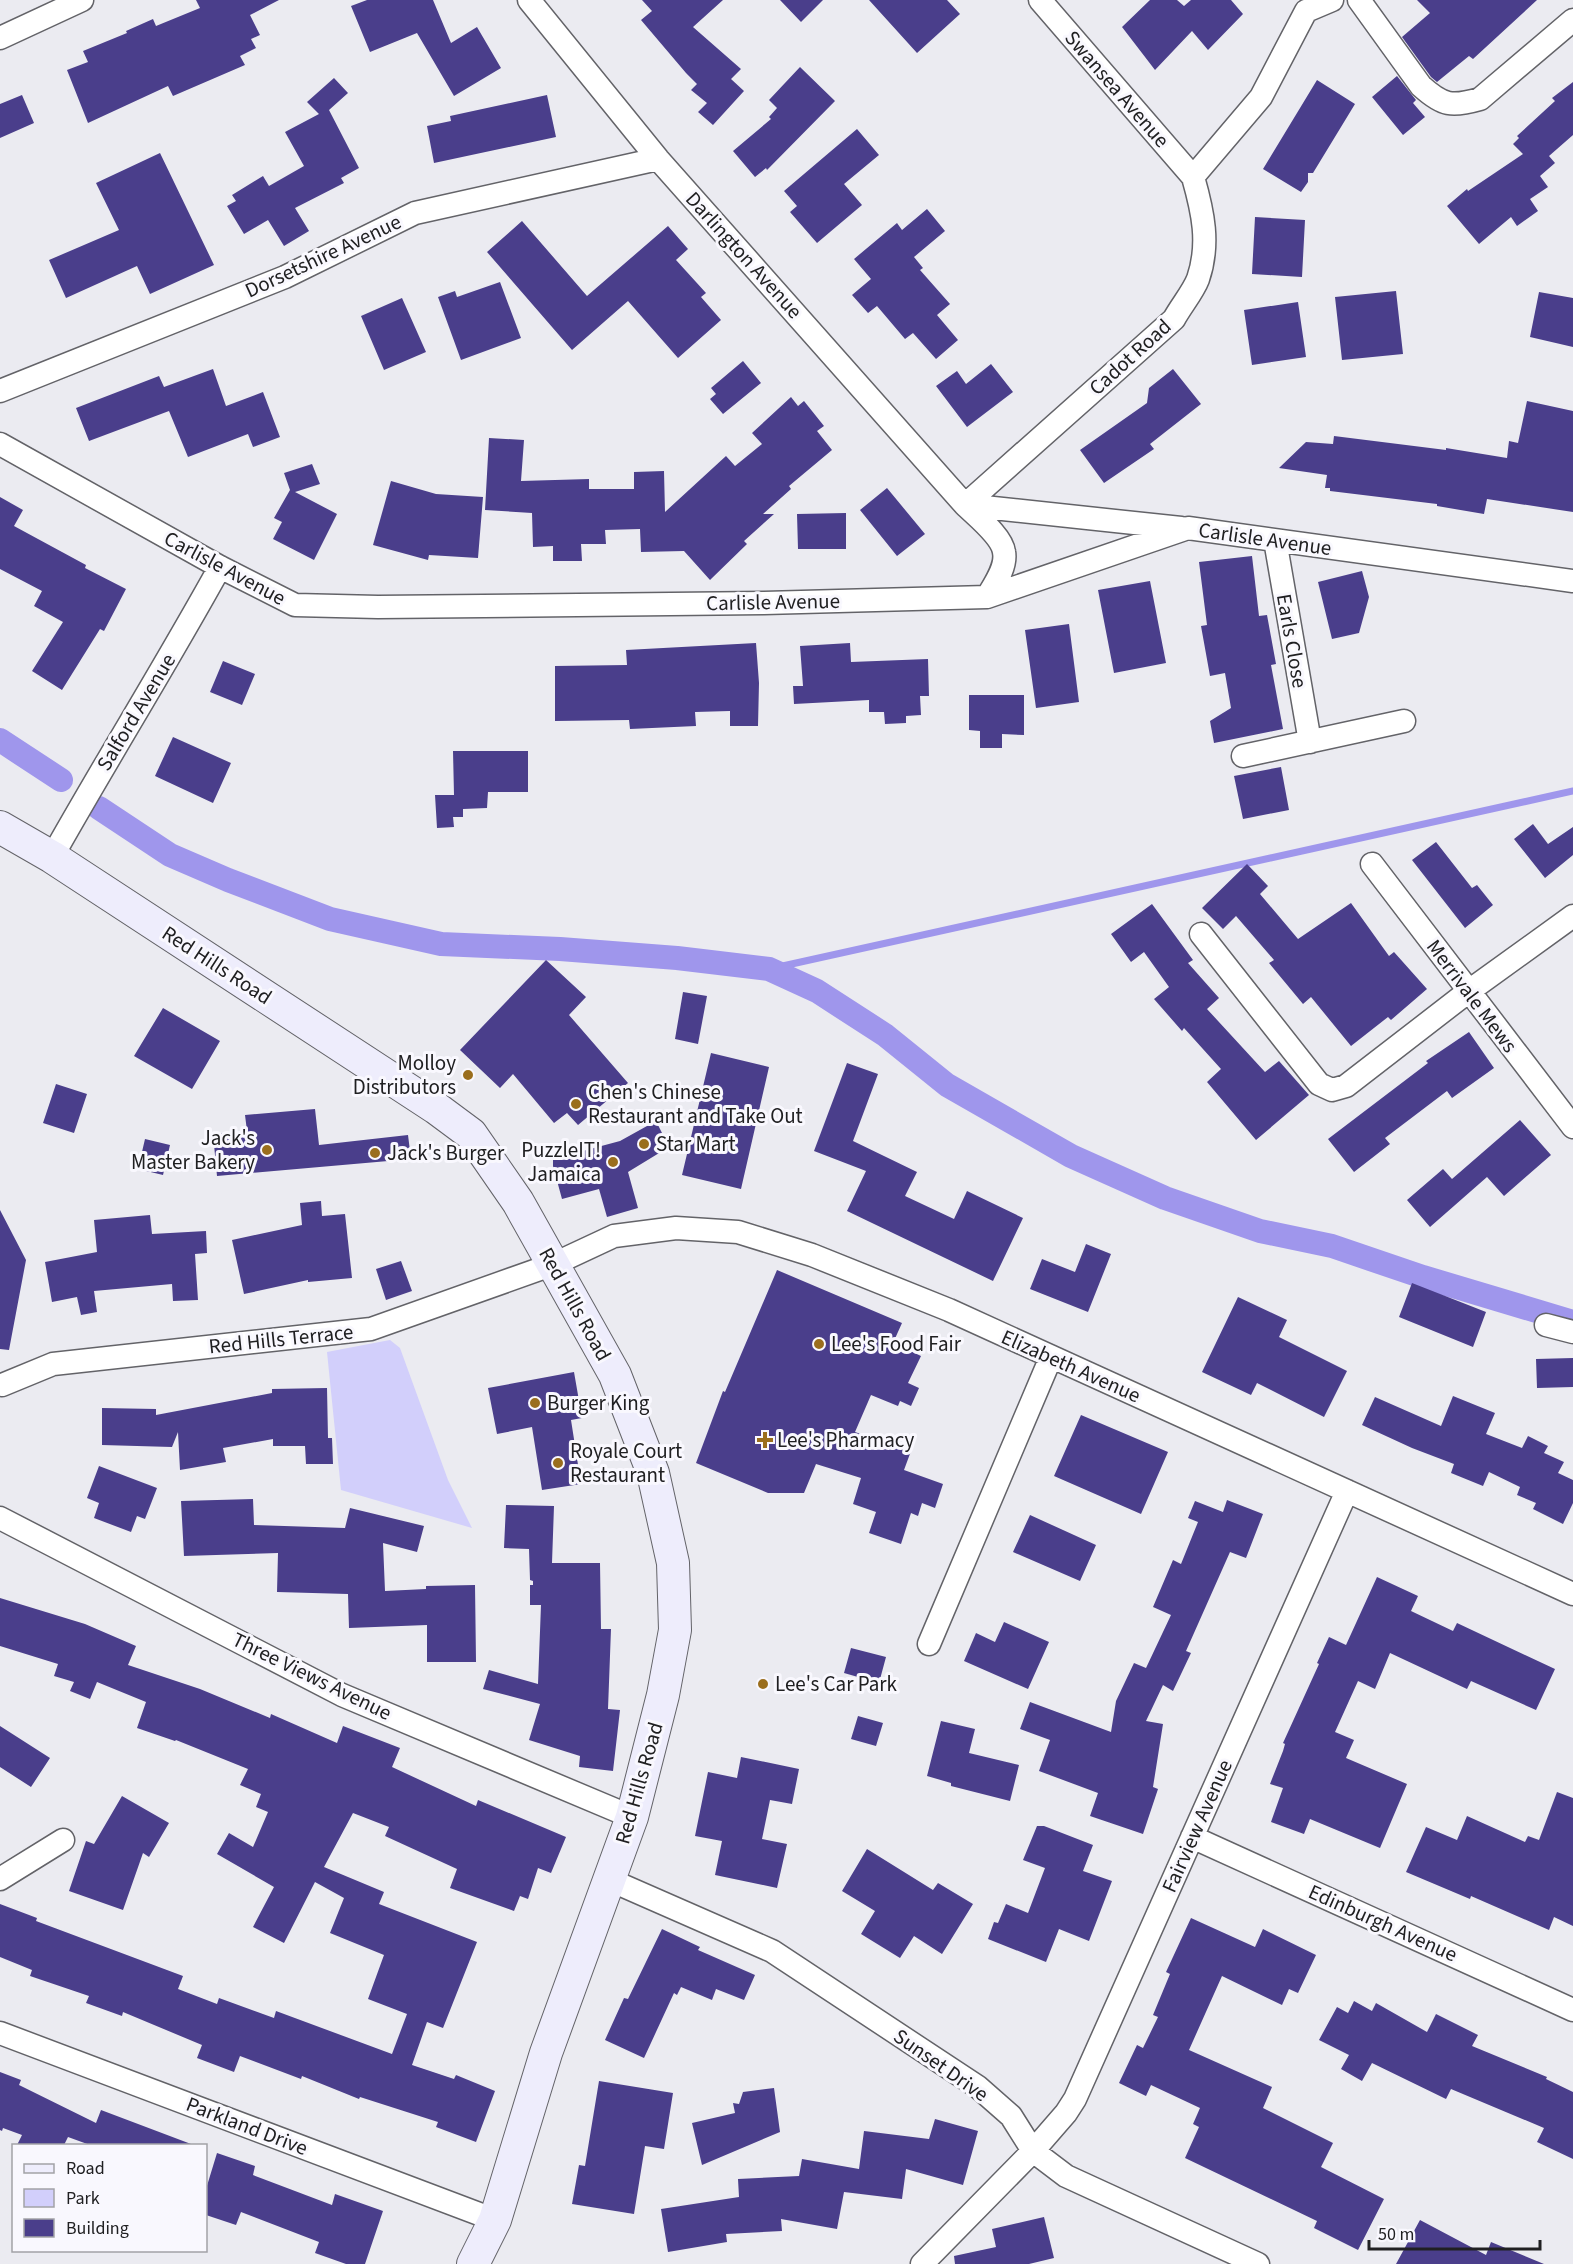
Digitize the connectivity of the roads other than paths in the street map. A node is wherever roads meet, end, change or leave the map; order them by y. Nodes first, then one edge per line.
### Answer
1 (82, 0) edge
2 (529, 0) edge
3 (1040, 0) edge
4 (1332, 0) edge
5 (1359, 0) edge
6 (1299, 5) edge
7 (1573, 20) edge
8 (0, 38) edge
9 (658, 159) junction
10 (1193, 177) junction
11 (0, 391) edge
12 (0, 444) edge
13 (965, 505) junction
14 (1188, 528) junction
15 (1275, 540) junction
16 (220, 567) junction
17 (1573, 580) edge
18 (987, 597) junction
19 (1404, 722) dead end
20 (1310, 742) junction
21 (1243, 756) dead end
22 (0, 827) edge
23 (52, 857) junction
24 (1372, 864) dead end
25 (1573, 916) edge
26 (1201, 934) dead end
27 (1469, 991) junction
28 (1573, 1127) edge
29 (554, 1264) junction
30 (1546, 1325) dead end
31 (1573, 1332) edge
32 (1051, 1357) junction
33 (1, 1387) edge
34 (1347, 1491) junction
35 (0, 1518) edge
36 (1573, 1594) edge
37 (929, 1644) dead end
38 (632, 1816) junction
39 (1192, 1837) junction
40 (63, 1840) dead end
41 (0, 1880) edge
42 (610, 1880) junction
43 (1573, 2010) edge
44 (0, 2033) edge
45 (1033, 2151) junction
46 (495, 2220) junction
47 (473, 2264) edge
48 (922, 2264) edge
49 (1258, 2264) edge

1 - 8 street
2 - 9 street, Darlington Avenue
3 - 10 street, Swansea Avenue
4 - 6 street
5 - 7 street
6 - 10 street
9 - 11 street, Dorsetshire Avenue
9 - 13 street, Darlington Avenue
10 - 13 street, Cadot Road
12 - 16 street, Carlisle Avenue
13 - 14 street
13 - 18 street, Darlington Avenue
14 - 15 street, Carlisle Avenue
14 - 18 street, Carlisle Avenue
15 - 17 street, Carlisle Avenue
15 - 20 street, Earls Close
16 - 18 street, Carlisle Avenue
16 - 23 street, Salford Avenue
19 - 20 street
20 - 21 street
22 - 23 main road, Red Hills Road
23 - 29 main road, Red Hills Road
24 - 27 street, Merrivale Mews
25 - 27 street
26 - 27 street
27 - 28 street, Merrivale Mews
29 - 32 street, Elizabeth Avenue
29 - 33 street, Red Hills Terrace
29 - 38 main road, Red Hills Road
30 - 31 street
32 - 34 street, Elizabeth Avenue
32 - 37 street
34 - 36 street, Elizabeth Avenue
34 - 39 street, Fairview Avenue
35 - 38 street, Three Views Avenue
38 - 42 main road, Red Hills Road
39 - 43 street, Edinburgh Avenue
39 - 45 street, Fairview Avenue
40 - 41 street
42 - 45 street, Sunset Drive
42 - 46 main road, Red Hills Road
44 - 46 street, Parkland Drive
45 - 48 street, Fairview Avenue
45 - 49 street, Sunset Drive
46 - 47 main road, Red Hills Road

